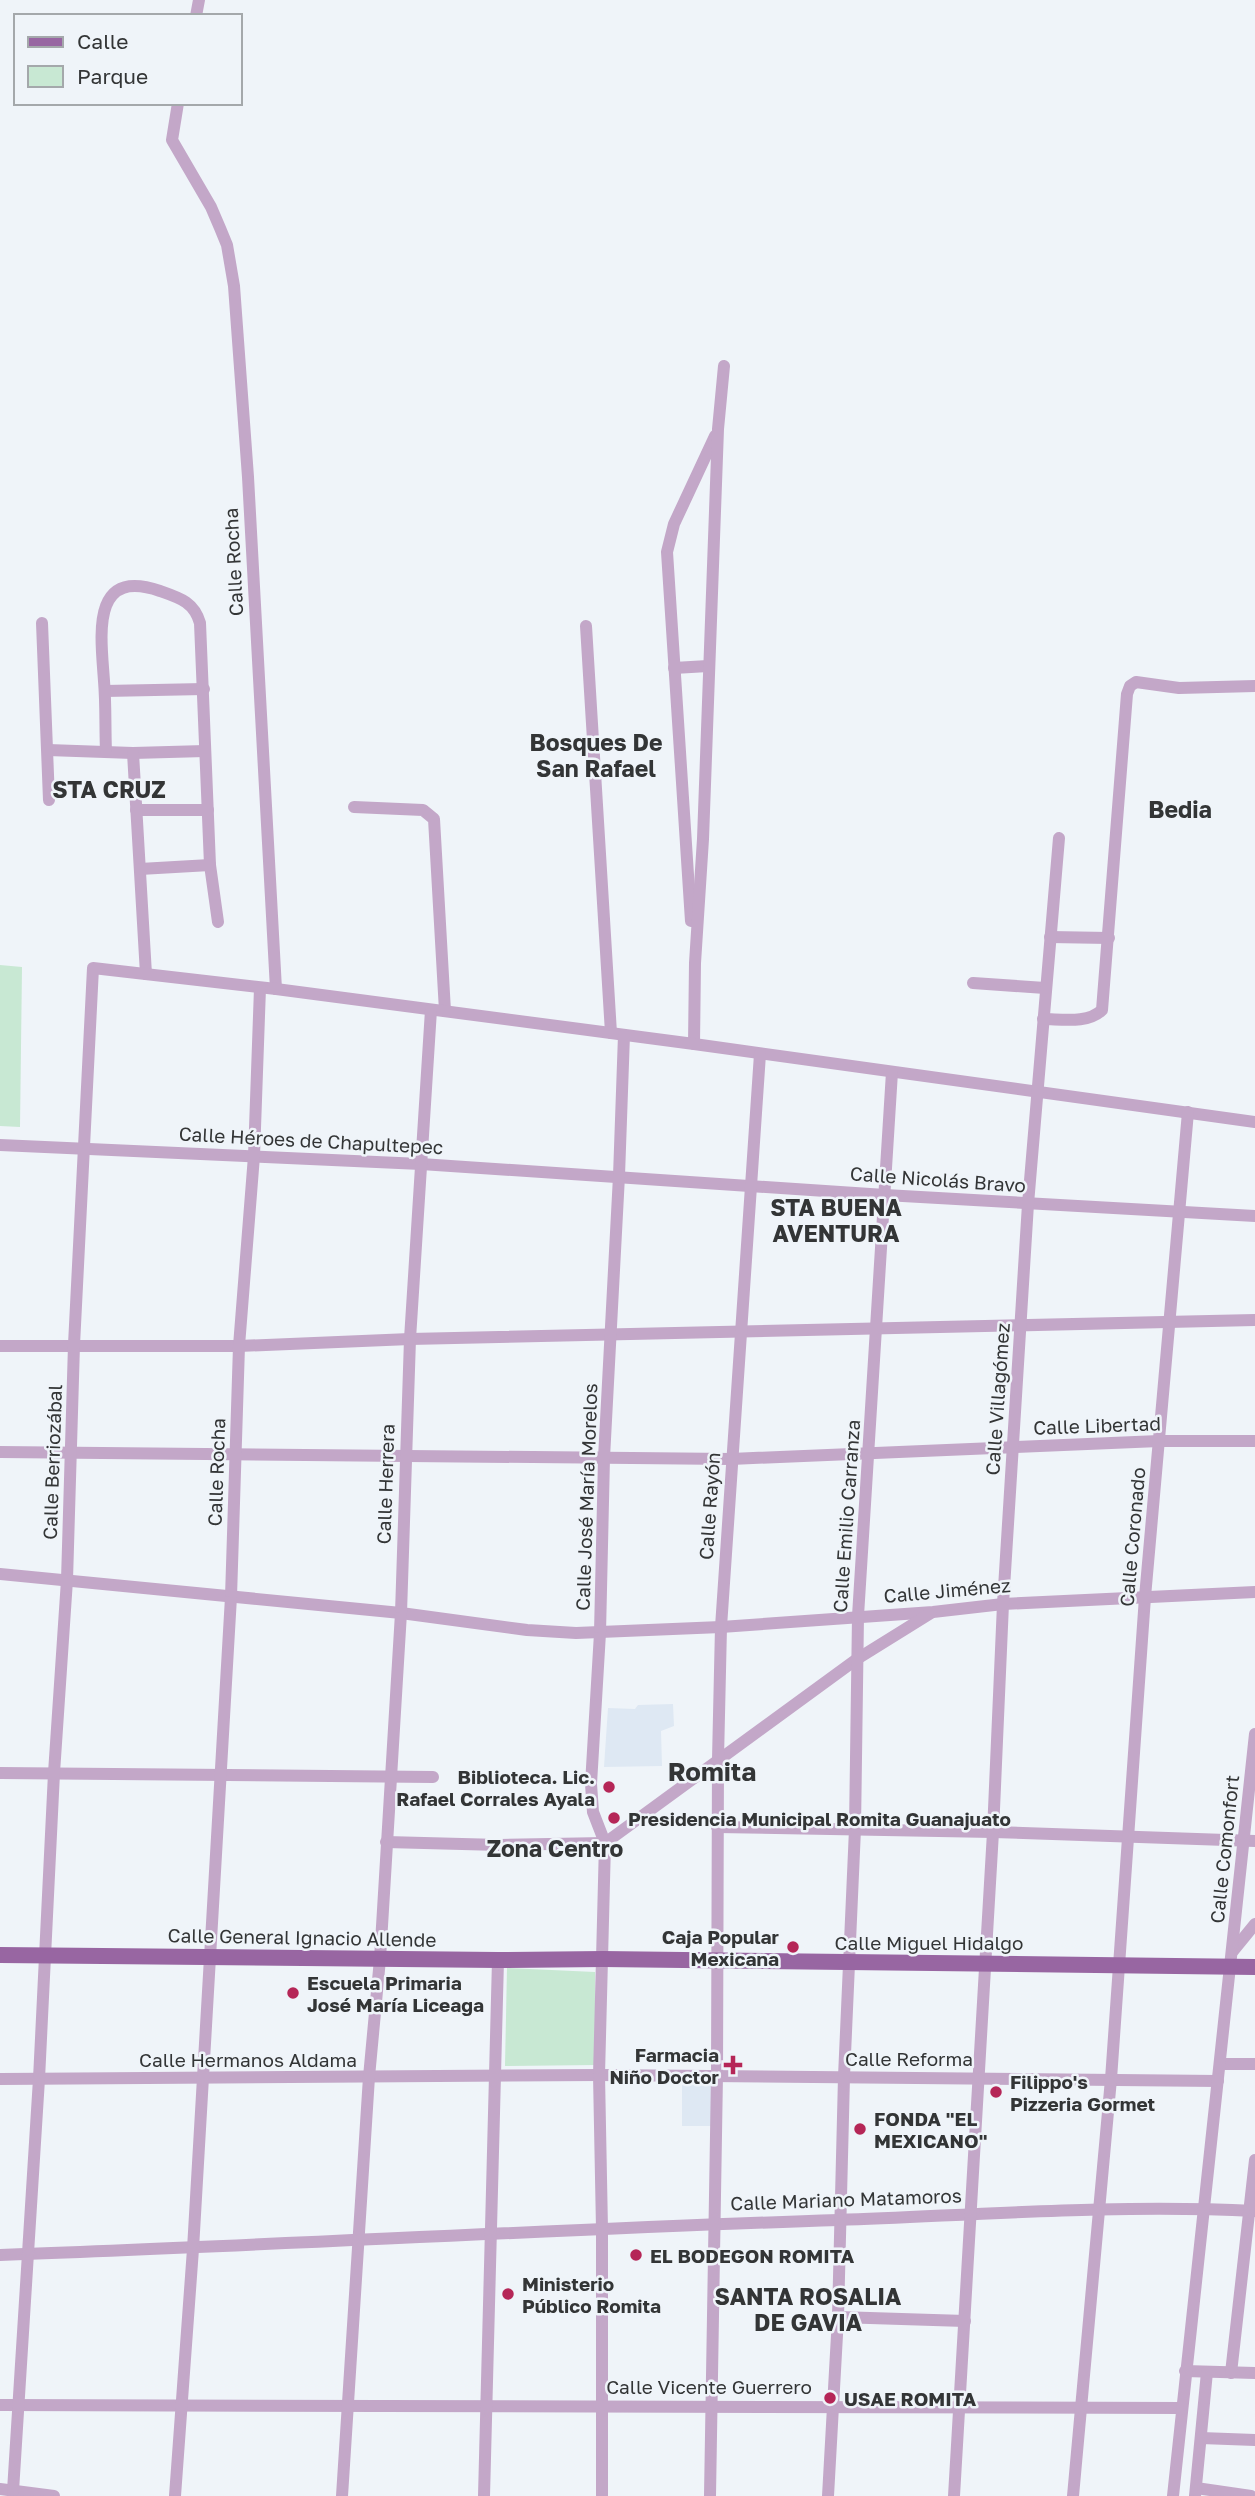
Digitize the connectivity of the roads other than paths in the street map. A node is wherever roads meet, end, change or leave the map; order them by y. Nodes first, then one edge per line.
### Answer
1 (178, 105) edge
2 (723, 366) dead end
3 (718, 429) junction
4 (42, 624) dead end
5 (586, 626) dead end
6 (708, 666) junction
7 (674, 668) junction
8 (1255, 686) edge
9 (204, 689) junction
10 (105, 691) junction
11 (48, 750) junction
12 (106, 751) junction
13 (205, 751) junction
14 (133, 753) junction
15 (49, 800) dead end
16 (354, 807) dead end
17 (136, 810) junction
18 (208, 810) junction
19 (1059, 838) dead end
20 (703, 839) junction
21 (684, 840) junction
22 (211, 865) junction
23 (139, 869) junction
24 (218, 922) dead end
25 (1050, 937) junction
26 (1108, 938) junction
27 (695, 963) junction
28 (146, 974) junction
29 (973, 983) dead end
30 (260, 988) junction
31 (1045, 988) junction
32 (276, 989) junction
33 (431, 1010) junction
34 (445, 1012) junction
35 (1042, 1019) junction
36 (617, 1034) junction
37 (694, 1044) junction
38 (760, 1054) junction
39 (891, 1072) junction
40 (1037, 1091) junction
41 (1188, 1112) junction
42 (1255, 1122) edge
43 (0, 1145) edge
44 (83, 1149) junction
45 (254, 1156) junction
46 (421, 1164) junction
47 (620, 1176) junction
48 (751, 1185) junction
49 (885, 1195) junction
50 (1028, 1204) junction
51 (1179, 1213) junction
52 (1255, 1216) edge
53 (1255, 1320) edge
54 (1170, 1321) junction
55 (1021, 1325) junction
56 (877, 1329) junction
57 (741, 1332) junction
58 (612, 1334) junction
59 (410, 1339) junction
60 (74, 1345) junction
61 (0, 1346) edge
62 (239, 1346) junction
63 (1159, 1441) junction
64 (1255, 1441) edge
65 (1014, 1447) junction
66 (73, 1451) junction
67 (0, 1452) edge
68 (869, 1453) junction
69 (405, 1455) junction
70 (236, 1456) junction
71 (604, 1458) junction
72 (731, 1459) junction
73 (0, 1574) edge
74 (67, 1580) junction
75 (1255, 1592) edge
76 (231, 1597) junction
77 (1145, 1597) junction
78 (1003, 1604) junction
79 (933, 1612) junction
80 (401, 1613) junction
81 (858, 1616) junction
82 (721, 1627) junction
83 (600, 1633) junction
84 (857, 1658) junction
85 (1255, 1734) edge
86 (718, 1759) junction
87 (0, 1773) edge
88 (54, 1773) junction
89 (220, 1774) junction
90 (390, 1777) junction
91 (433, 1777) dead end
92 (717, 1827) junction
93 (855, 1829) junction
94 (993, 1832) junction
95 (1128, 1837) junction
96 (1250, 1841) edge
97 (386, 1842) junction
98 (605, 1843) junction
99 (1255, 1924) edge
100 (0, 1955) edge
101 (46, 1956) junction
102 (209, 1957) junction
103 (380, 1959) junction
104 (603, 1959) junction
105 (498, 1960) junction
106 (1232, 1960) junction
107 (717, 1961) junction
108 (849, 1963) junction
109 (986, 1964) junction
110 (1119, 1965) junction
111 (1255, 1967) edge
112 (1220, 2064) junction
113 (1255, 2064) edge
114 (599, 2075) junction
115 (718, 2075) junction
116 (496, 2076) junction
117 (369, 2077) junction
118 (844, 2077) junction
119 (979, 2078) junction
120 (0, 2079) edge
121 (39, 2079) junction
122 (202, 2079) junction
123 (1111, 2079) junction
124 (1218, 2081) junction
125 (1255, 2160) edge
126 (1203, 2209) junction
127 (1097, 2211) junction
128 (1252, 2211) edge
129 (971, 2214) junction
130 (841, 2220) junction
131 (716, 2224) junction
132 (602, 2229) junction
133 (491, 2235) junction
134 (359, 2241) junction
135 (193, 2249) junction
136 (29, 2254) junction
137 (0, 2255) edge
138 (838, 2317) junction
139 (965, 2321) junction
140 (1185, 2371) junction
141 (1208, 2372) junction
142 (1231, 2373) junction
143 (1255, 2373) edge
144 (0, 2405) edge
145 (20, 2405) junction
146 (602, 2405) junction
147 (832, 2405) junction
148 (181, 2406) junction
149 (488, 2406) junction
150 (711, 2406) junction
151 (349, 2407) junction
152 (959, 2407) junction
153 (1080, 2407) junction
154 (1182, 2408) junction
155 (1202, 2438) junction
156 (1255, 2440) edge
157 (7, 2490) edge
158 (1196, 2492) edge
159 (54, 2496) edge
160 (175, 2496) edge
161 (342, 2496) edge
162 (484, 2496) edge
163 (602, 2496) edge
164 (710, 2496) edge
165 (828, 2496) edge
166 (954, 2496) edge
167 (1073, 2496) edge
168 (1173, 2496) edge
169 (1251, 2496) edge

1 - 32 street, Calle Rocha
2 - 3 street
3 - 6 street
3 - 7 street
4 - 11 street
5 - 36 street, Calle José María Morelos
6 - 7 street
6 - 20 street
7 - 21 street
8 - 26 street
9 - 10 street
9 - 10 street
9 - 13 street
10 - 12 street
11 - 12 street
11 - 15 street
12 - 14 street
13 - 14 street
13 - 18 street
14 - 17 street
16 - 34 street
17 - 18 street
17 - 23 street
18 - 22 street
19 - 25 street, Calle Villagómez
20 - 21 street
20 - 27 street
21 - 27 street
22 - 23 street
22 - 24 street
23 - 28 street
25 - 26 street
25 - 31 street, Calle Villagómez
26 - 35 street
27 - 37 street
28 - 30 street
28 - 44 street, Calle Berriozábal
29 - 31 street
30 - 32 street
30 - 45 street, Calle Rocha
31 - 35 street, Calle Villagómez
32 - 33 street
33 - 34 street
33 - 46 street, Calle Herrera
34 - 36 street
35 - 40 street, Calle Villagómez
36 - 37 street
36 - 47 street, Calle José María Morelos
37 - 38 street
38 - 39 street
38 - 48 street, Calle Rayón
39 - 40 street
39 - 49 street, Calle Emilio Carranza
40 - 41 street
40 - 50 street, Calle Villagómez
41 - 42 street
41 - 51 street, Calle Coronado
43 - 44 street, Calle Héroes de Chapultepec
44 - 45 street, Calle Héroes de Chapultepec
44 - 60 street, Calle Berriozábal
45 - 46 street, Calle Héroes de Chapultepec
45 - 62 street, Calle Rocha
46 - 47 street, Calle Héroes de Chapultepec
46 - 59 street, Calle Herrera
47 - 48 street, Calle Nicolás Bravo
47 - 58 street, Calle José María Morelos
48 - 49 street, Calle Nicolás Bravo
48 - 57 street, Calle Rayón
49 - 50 street, Calle Nicolás Bravo
49 - 56 street, Calle Emilio Carranza
50 - 51 street, Calle Nicolás Bravo
50 - 55 street, Calle Villagómez
51 - 52 street, Calle Nicolás Bravo
51 - 54 street, Calle Coronado
53 - 54 street
54 - 55 street
54 - 63 street, Calle Coronado
55 - 56 street
55 - 65 street, Calle Villagómez
56 - 57 street
56 - 68 street, Calle Emilio Carranza
57 - 58 street
57 - 72 street, Calle Rayón
58 - 59 street
58 - 71 street, Calle José María Morelos
59 - 62 street
59 - 69 street, Calle Herrera
60 - 61 street
60 - 62 street
60 - 66 street, Calle Berriozábal
62 - 70 street, Calle Rocha
63 - 64 street, Calle Libertad
63 - 65 street, Calle Libertad
63 - 77 street, Calle Coronado
65 - 68 street, Calle Libertad
65 - 78 street, Calle Villagómez
66 - 67 street, Calle Libertad
66 - 70 street, Calle Libertad
66 - 74 street, Calle Berriozábal
68 - 72 street, Calle Libertad
68 - 81 street, Calle Emilio Carranza
69 - 70 street, Calle Libertad
69 - 71 street, Calle Libertad
69 - 80 street, Calle Herrera
70 - 76 street, Calle Rocha
71 - 72 street, Calle Libertad
71 - 83 street, Calle José María Morelos
72 - 82 street, Calle Rayón
73 - 74 street, Calle Jiménez
74 - 76 street, Calle Jiménez
74 - 88 street, Calle Berriozábal
75 - 77 street, Calle Jiménez
76 - 80 street, Calle Jiménez
76 - 89 street, Calle Rocha
77 - 78 street, Calle Jiménez
77 - 95 street, Calle Coronado
78 - 79 street, Calle Jiménez
78 - 94 street, Calle Villagómez
79 - 81 street, Calle Jiménez
79 - 84 street
80 - 83 street, Calle Jiménez
80 - 90 street, Calle Herrera
81 - 82 street, Calle Jiménez
81 - 84 street, Calle Emilio Carranza
82 - 83 street, Calle Jiménez
82 - 86 street, Calle Rayón
83 - 98 street, Calle José María Morelos
84 - 86 street
84 - 93 street, Calle Emilio Carranza
85 - 96 street, Calle Comonfort
86 - 92 street, Calle Rayón
86 - 98 street
87 - 88 street
88 - 89 street
88 - 101 street, Calle Berriozábal
89 - 90 street
89 - 102 street, Calle Rocha
90 - 91 street
90 - 97 street, Calle Herrera
92 - 93 street
92 - 107 street, Calle Rayón
93 - 94 street
93 - 108 street, Calle Emilio Carranza
94 - 95 street
94 - 109 street, Calle Villagómez
95 - 96 street
95 - 110 street, Calle Coronado
96 - 106 street, Calle Comonfort
97 - 98 street
97 - 103 street, Calle Herrera
98 - 104 street, Calle José María Morelos
99 - 106 street
100 - 101 main road, Calle General Ignacio Allende
101 - 102 main road, Calle General Ignacio Allende
101 - 121 street, Calle Berriozábal
102 - 103 main road, Calle General Ignacio Allende
102 - 122 street, Calle Rocha
103 - 105 main road, Calle General Ignacio Allende
103 - 117 street, Calle Herrera
104 - 105 main road, Calle General Ignacio Allende
104 - 107 main road, Calle Miguel Hidalgo
104 - 114 street, Calle José María Morelos
105 - 116 street
106 - 110 main road, Calle Miguel Hidalgo
106 - 111 main road, Calle Miguel Hidalgo
106 - 112 street, Calle Comonfort
107 - 108 main road, Calle Miguel Hidalgo
107 - 115 street, Calle Rayón
108 - 109 main road, Calle Miguel Hidalgo
108 - 118 street, Calle Emilio Carranza
109 - 110 main road, Calle Miguel Hidalgo
109 - 119 street, Calle Villagómez
110 - 123 street, Calle Coronado
112 - 113 street
112 - 124 street, Calle Comonfort
114 - 115 street, Calle Reforma
114 - 116 street, Calle Hermanos Aldama
114 - 132 street, Calle José María Morelos
115 - 118 street, Calle Reforma
115 - 131 street, Calle Rayón
116 - 117 street, Calle Hermanos Aldama
116 - 133 street
117 - 122 street, Calle Hermanos Aldama
117 - 134 street, Calle Herrera
118 - 119 street, Calle Reforma
118 - 130 street, Calle Emilio Carranza
119 - 123 street, Calle Reforma
119 - 129 street, Calle Villagómez
120 - 121 street, Calle Hermanos Aldama
121 - 122 street, Calle Hermanos Aldama
121 - 136 street, Calle Berriozábal
122 - 135 street, Calle Rocha
123 - 124 street, Calle Reforma
123 - 127 street, Calle Coronado
124 - 126 street, Calle Comonfort
125 - 128 street
126 - 127 street, Calle Mariano Matamoros
126 - 128 street, Calle Mariano Matamoros
126 - 140 street, Calle Comonfort
127 - 129 street, Calle Mariano Matamoros
127 - 153 street, Calle Coronado
128 - 142 street
129 - 130 street, Calle Mariano Matamoros
129 - 139 street, Calle Villagómez
130 - 131 street, Calle Mariano Matamoros
130 - 138 street, Calle Emilio Carranza
131 - 132 street, Calle Mariano Matamoros
131 - 150 street, Calle Rayón
132 - 133 street, Calle Mariano Matamoros
132 - 146 street, Calle José María Morelos
133 - 134 street, Calle Mariano Matamoros
133 - 149 street
134 - 135 street, Calle Mariano Matamoros
134 - 151 street, Calle Herrera
135 - 136 street, Calle Mariano Matamoros
135 - 148 street, Calle Rocha
136 - 137 street, Calle Mariano Matamoros
136 - 145 street, Calle Berriozábal
138 - 139 street
138 - 147 street, Calle Emilio Carranza
139 - 152 street, Calle Villagómez
140 - 141 street
140 - 154 street, Calle Comonfort
141 - 142 street
141 - 155 street
142 - 143 street
144 - 145 street, Calle Vicente Guerrero
145 - 148 street, Calle Vicente Guerrero
145 - 157 street, Calle Berriozábal
146 - 149 street, Calle Vicente Guerrero
146 - 150 street, Calle Vicente Guerrero
146 - 163 street, Calle José María Morelos
147 - 150 street, Calle Vicente Guerrero
147 - 152 street, Calle Vicente Guerrero
147 - 165 street, Calle Emilio Carranza
148 - 151 street, Calle Vicente Guerrero
148 - 160 street, Calle Rocha
149 - 151 street, Calle Vicente Guerrero
149 - 162 street
150 - 164 street, Calle Rayón
151 - 161 street, Calle Herrera
152 - 153 street, Calle Vicente Guerrero
152 - 166 street, Calle Villagómez
153 - 154 street, Calle Vicente Guerrero
153 - 167 street, Calle Coronado
154 - 168 street, Calle Comonfort
155 - 156 street
155 - 158 street
157 - 159 street
158 - 169 street

